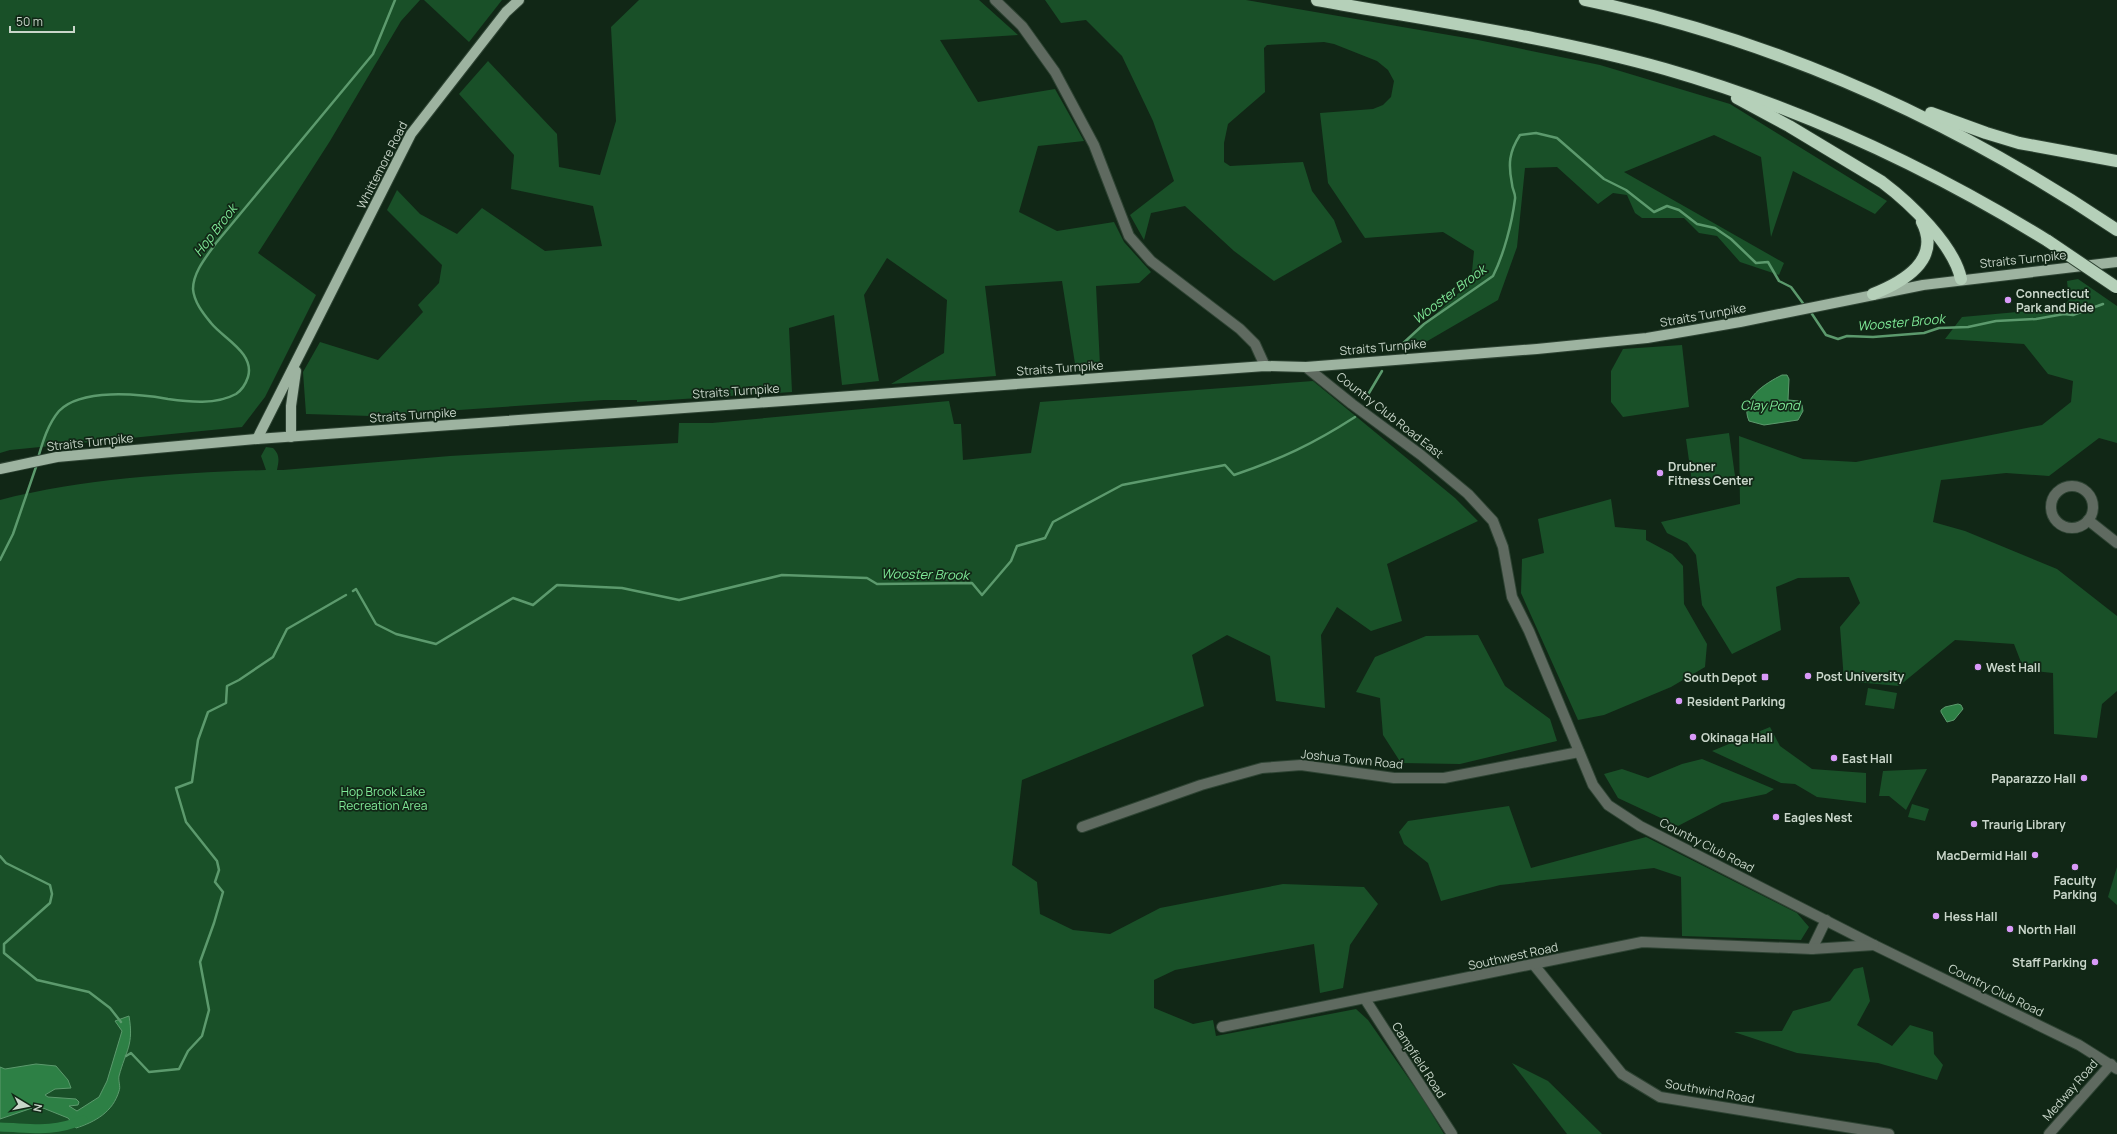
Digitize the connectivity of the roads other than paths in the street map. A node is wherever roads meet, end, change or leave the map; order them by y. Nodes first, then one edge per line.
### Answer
1 (519, 0) edge
2 (995, 0) edge
3 (1317, 0) edge
4 (1585, 0) edge
5 (1663, 69) junction
6 (1823, 72) junction
7 (2117, 161) edge
8 (1909, 203) junction
9 (2117, 230) edge
10 (2117, 262) edge
11 (1961, 279) junction
12 (2116, 288) edge
13 (1873, 294) junction
14 (298, 362) junction
15 (1265, 366) junction
16 (1306, 367) junction
17 (291, 437) junction
18 (257, 439) junction
19 (0, 469) edge
20 (1456, 485) joint
21 (2088, 520) junction
22 (2117, 543) edge
23 (1579, 752) junction
24 (1082, 827) dead end
25 (1826, 920) junction
26 (1874, 945) junction
27 (1812, 949) junction
28 (1534, 965) junction
29 (1365, 1000) junction
30 (1222, 1027) dead end
31 (2114, 1066) edge
32 (1452, 1134) edge
33 (1889, 1134) edge
34 (2049, 1134) edge

1 - 14 main road, Whittemore Road
2 - 15 street
3 - 5 highway
4 - 6 highway
5 - 8 highway
5 - 12 highway, bridge
6 - 7 highway
6 - 9 highway
8 - 11 highway
8 - 13 highway
10 - 11 main road, Straits Turnpike
11 - 13 main road, Straits Turnpike
13 - 16 main road, Straits Turnpike
14 - 17 main road, Whittemore Road
14 - 18 main road, Whittemore Road
15 - 16 main road, Straits Turnpike
15 - 17 main road, Straits Turnpike
16 - 20 street, Country Club Road East
17 - 18 main road, Straits Turnpike
18 - 19 main road, Straits Turnpike
20 - 23 street, Country Club Road
21 - 21 street
21 - 22 street
23 - 24 street, Joshua Town Road
23 - 25 street, Country Club Road
25 - 26 street, Country Club Road
25 - 27 street
26 - 27 street, Southwest Road
26 - 31 street, Country Club Road
27 - 28 street, Southwest Road
28 - 29 street, Southwest Road
28 - 33 street, Southwind Road
29 - 30 street, Southwest Road
29 - 32 street, Campfield Road
31 - 34 street, Medway Road

